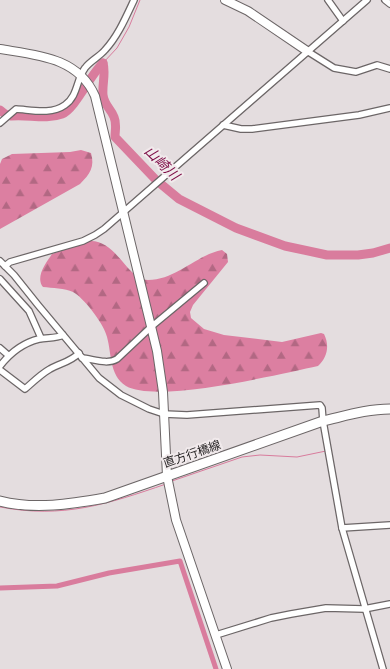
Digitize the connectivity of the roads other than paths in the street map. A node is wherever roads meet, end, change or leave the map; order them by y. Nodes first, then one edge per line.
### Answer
1 (134, 0) edge
2 (225, 0) edge
3 (328, 0) edge
4 (367, 0) edge
5 (386, 0) edge
6 (390, 4) edge
7 (343, 21) junction
8 (0, 49) edge
9 (307, 51) junction
10 (390, 69) edge
11 (82, 76) junction
12 (390, 108) edge
13 (0, 124) edge
14 (222, 125) junction
15 (124, 212) junction
16 (2, 263) edge
17 (0, 279) edge
18 (204, 283) dead end
19 (151, 327) junction
20 (63, 335) junction
21 (41, 338) junction
22 (0, 348) edge
23 (8, 355) junction
24 (80, 356) junction
25 (0, 366) edge
26 (0, 370) edge
27 (390, 409) edge
28 (164, 414) junction
29 (323, 422) junction
30 (167, 476) junction
31 (0, 501) edge
32 (390, 525) edge
33 (342, 528) junction
34 (390, 604) edge
35 (364, 609) junction
36 (216, 635) junction
37 (227, 669) edge
38 (383, 669) edge

1 - 11 street
2 - 9 street
3 - 7 street
4 - 7 street
5 - 6 street
7 - 9 street
8 - 11 street
9 - 10 street
9 - 14 street
11 - 13 street
11 - 15 street
12 - 14 street
14 - 15 street
15 - 16 street
15 - 19 street
16 - 20 street
17 - 21 street
18 - 19 street
19 - 24 street
19 - 28 street
20 - 21 street
20 - 24 street
21 - 23 street
22 - 23 street
23 - 25 street
24 - 26 street
24 - 28 street
27 - 29 main road, 直方行橋線
28 - 29 street
28 - 30 street
29 - 30 main road, 直方行橋線
29 - 33 street
30 - 31 main road, 直方行橋線
30 - 36 street
32 - 33 street
33 - 35 street
34 - 35 street
35 - 36 street
35 - 38 street
36 - 37 street

